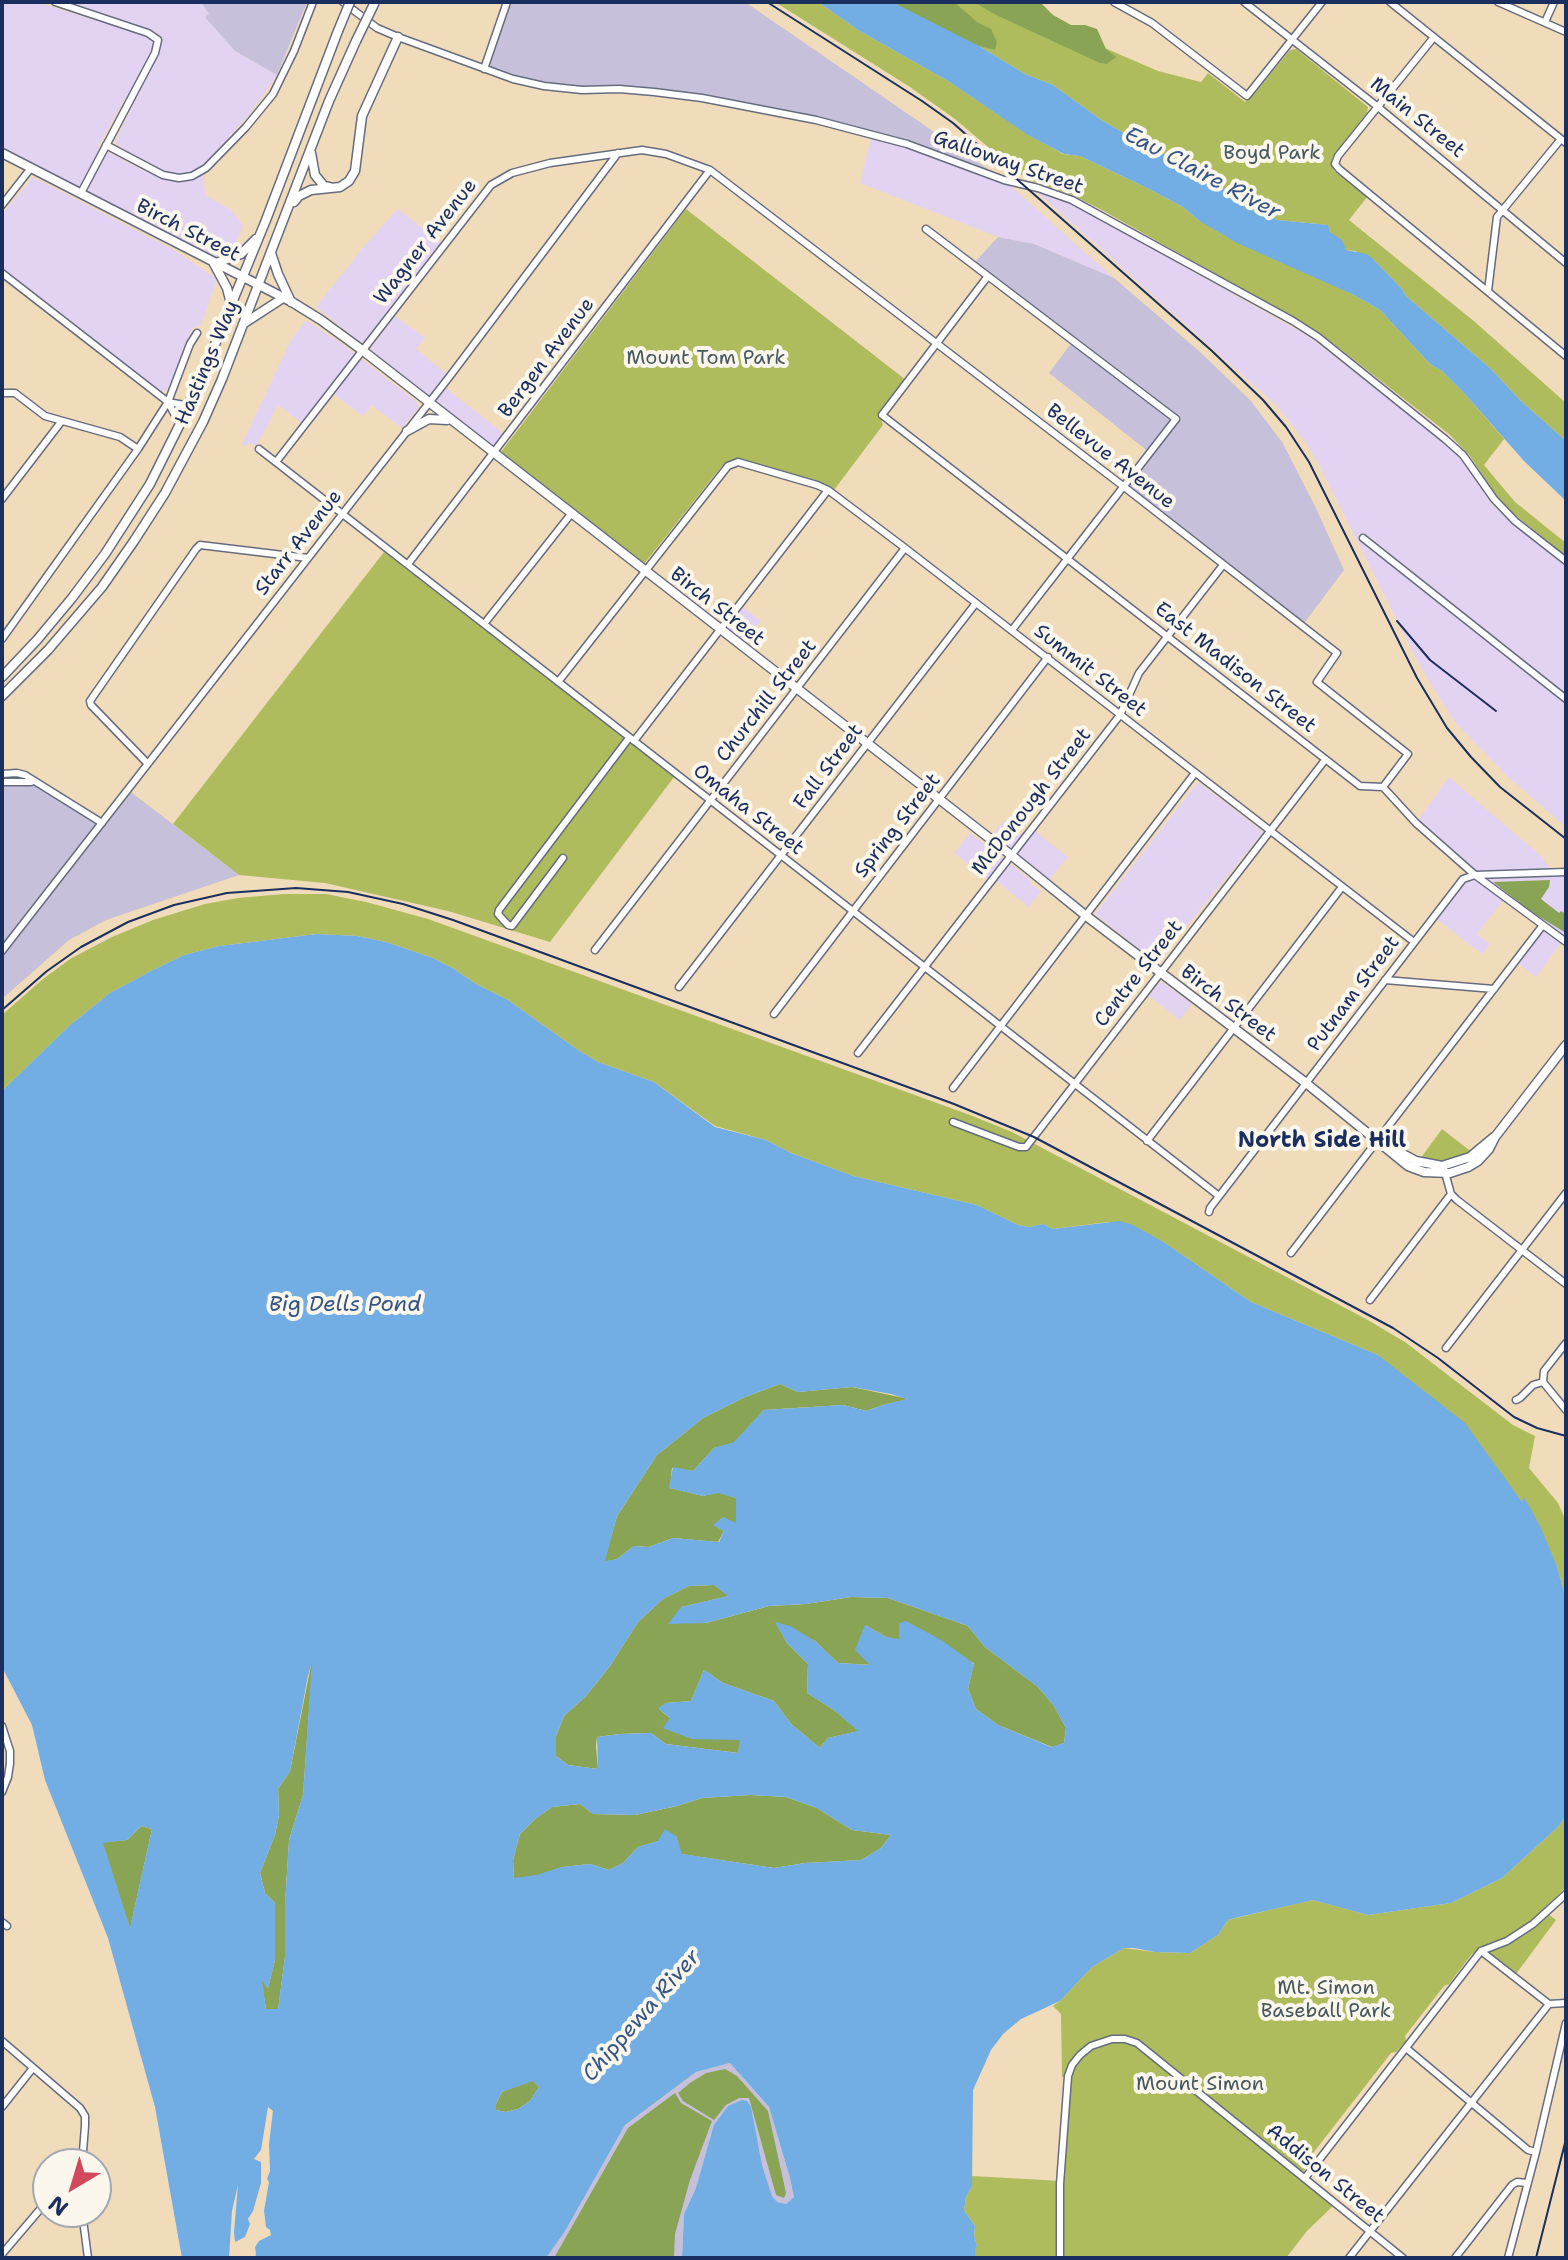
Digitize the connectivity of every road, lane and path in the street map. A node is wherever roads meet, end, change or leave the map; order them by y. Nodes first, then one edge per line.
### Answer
1 (55, 2) edge
2 (313, 2) edge
3 (343, 2) edge
4 (350, 2) edge
5 (375, 2) edge
6 (507, 2) edge
7 (1114, 2) edge
8 (1244, 2) edge
9 (1322, 2) edge
10 (1390, 2) edge
11 (1498, 2) edge
12 (1554, 2) edge
13 (1545, 22) junction
14 (1566, 32) edge
15 (398, 37) junction
16 (1434, 37) junction
17 (1292, 39) junction
18 (484, 69) junction
19 (1378, 107) junction
20 (1564, 141) edge
21 (106, 145) junction
22 (311, 151) junction
23 (2, 153) edge
24 (618, 153) junction
25 (31, 168) junction
26 (710, 170) junction
27 (330, 188) junction
28 (81, 193) junction
29 (2, 205) edge
30 (1503, 210) junction
31 (288, 211) junction
32 (926, 229) dead end
33 (260, 235) junction
34 (271, 253) junction
35 (214, 262) junction
36 (1566, 263) edge
37 (2, 273) edge
38 (988, 276) junction
39 (243, 277) junction
40 (258, 285) junction
41 (1488, 291) junction
42 (287, 300) junction
43 (231, 304) junction
44 (243, 325) junction
45 (197, 333) dead end
46 (936, 344) junction
47 (362, 350) junction
48 (1566, 356) edge
49 (2, 393) edge
50 (193, 398) junction
51 (168, 402) junction
52 (429, 403) junction
53 (61, 422) junction
54 (453, 422) junction
55 (180, 425) junction
56 (407, 431) junction
57 (138, 449) junction
58 (259, 449) dead end
59 (494, 454) junction
60 (276, 462) junction
61 (1123, 486) junction
62 (828, 490) junction
63 (2, 499) edge
64 (343, 513) junction
65 (571, 514) junction
66 (1363, 538) dead end
67 (905, 548) junction
68 (308, 558) junction
69 (1068, 559) junction
70 (1566, 561) edge
71 (408, 564) junction
72 (1223, 565) junction
73 (645, 571) junction
74 (976, 603) junction
75 (484, 624) junction
76 (720, 630) junction
77 (1012, 630) junction
78 (1167, 635) junction
79 (2, 639) edge
80 (1048, 657) junction
81 (2, 677) edge
82 (558, 682) junction
83 (797, 689) junction
84 (2, 696) edge
85 (1566, 699) edge
86 (1120, 715) junction
87 (632, 740) junction
88 (867, 743) junction
89 (1325, 760) junction
90 (147, 763) junction
91 (1195, 773) junction
92 (2, 774) edge
93 (2, 782) edge
94 (35, 783) junction
95 (1383, 787) junction
96 (939, 799) junction
97 (710, 800) junction
98 (102, 823) junction
99 (1270, 832) junction
100 (1011, 855) junction
101 (781, 856) junction
102 (563, 858) dead end
103 (1566, 872) edge
104 (1475, 875) junction
105 (1342, 887) junction
106 (853, 912) junction
107 (1085, 915) junction
108 (1543, 925) junction
109 (1414, 942) junction
110 (1566, 942) edge
111 (595, 950) dead end
112 (2, 951) edge
113 (925, 968) junction
114 (1160, 972) junction
115 (1385, 980) junction
116 (679, 987) dead end
117 (1494, 989) junction
118 (774, 1014) dead end
119 (1000, 1027) junction
120 (1233, 1028) junction
121 (1566, 1045) edge
122 (858, 1053) dead end
123 (1306, 1083) junction
124 (1074, 1084) junction
125 (953, 1088) dead end
126 (953, 1122) dead end
127 (1377, 1140) junction
128 (1147, 1141) junction
129 (1444, 1169) junction
130 (1566, 1193) edge
131 (1451, 1194) junction
132 (1219, 1196) junction
133 (1209, 1212) dead end
134 (1522, 1250) junction
135 (1291, 1253) dead end
136 (1566, 1284) edge
137 (1370, 1300) dead end
138 (1566, 1343) edge
139 (1446, 1348) dead end
140 (1543, 1382) junction
141 (1516, 1400) dead end
142 (1566, 1410) edge
143 (2, 1726) edge
144 (2, 1792) edge
145 (1566, 1894) edge
146 (1481, 1951) junction
147 (1566, 2003) edge
148 (1549, 2004) junction
149 (1566, 2023) edge
150 (2, 2041) edge
151 (1406, 2048) junction
152 (33, 2068) junction
153 (1471, 2103) junction
154 (2, 2107) edge
155 (83, 2148) edge
156 (1536, 2152) junction
157 (1305, 2178) junction
158 (1527, 2183) junction
159 (32, 2219) edge
160 (84, 2228) edge
161 (1371, 2231) junction
162 (2, 2254) edge
163 (88, 2258) edge
164 (1060, 2258) edge
165 (1349, 2258) edge
166 (1403, 2258) edge
167 (1455, 2258) edge
168 (1508, 2258) edge

1 - 21 street
2 - 21 street
3 - 15 street, Galloway Street
4 - 33 main road, Hastings Way, bridge
5 - 22 main road, Hastings Way, bridge
6 - 18 street
7 - 17 street
8 - 17 street, Main Street
9 - 17 street
10 - 16 street
11 - 13 street
12 - 13 street
13 - 14 street
15 - 18 street, Galloway Street
15 - 27 main road
16 - 19 street
16 - 20 street
17 - 19 street, Main Street
18 - 70 street, Galloway Street
19 - 30 street, Main Street
19 - 41 street
20 - 30 street
21 - 28 street
22 - 27 main road
22 - 31 main road, Hastings Way
23 - 25 main road, Birch Street
24 - 26 street, Wagner Avenue
24 - 47 street, Wagner Avenue
24 - 52 street, Starr Avenue
25 - 28 main road, Birch Street
25 - 29 street
26 - 46 street, Bellevue Avenue
26 - 59 street, Bergen Avenue
27 - 31 main road
28 - 35 main road, Birch Street
30 - 36 street, Main Street
30 - 41 street
31 - 34 main road, Hastings Way
32 - 38 street
33 - 35 main road
33 - 39 main road, Hastings Way
34 - 40 main road, Hastings Way
34 - 42 main road
35 - 39 main road, Birch Street
35 - 43 main road
37 - 51 street
38 - 46 street
38 - 61 street
39 - 40 main road, Birch Street
39 - 43 main road, Hastings Way
40 - 42 main road, Birch Street
40 - 44 main road, Hastings Way
41 - 48 street
42 - 44 main road
42 - 47 main road, Birch Street
43 - 50 main road, Hastings Way
44 - 84 main road, Hastings Way
45 - 51 street
46 - 61 street, Bellevue Avenue
46 - 69 street, East Madison Street
47 - 52 main road, Birch Street
47 - 60 street, Wagner Avenue
49 - 53 street
50 - 51 street
50 - 55 main road, Hastings Way
51 - 55 street
51 - 57 street
52 - 54 main road, Birch Street
52 - 56 street, Starr Avenue
53 - 57 street
53 - 63 street
54 - 56 main road
54 - 59 main road, Birch Street
55 - 81 main road, Hastings Way
56 - 64 street, Starr Avenue
57 - 79 street
58 - 60 street, Omaha Street
59 - 65 main road, Birch Street
59 - 71 street, Bergen Avenue
60 - 64 street, Omaha Street
61 - 69 street
61 - 72 street, Bellevue Avenue
62 - 67 street, Summit Street
62 - 73 street, Summit Street
62 - 76 street
64 - 68 street, Starr Avenue
64 - 71 street, Omaha Street
65 - 73 main road, Birch Street
65 - 75 street
66 - 85 street
67 - 74 street, Summit Street
67 - 83 street, Churchill Street
68 - 90 street, Starr Avenue
68 - 90 street
69 - 77 street
69 - 78 street, East Madison Street
71 - 75 street, Omaha Street
72 - 78 street, McDonough Street
72 - 95 street, Bellevue Avenue
73 - 76 main road, Birch Street
73 - 82 street
74 - 77 street, Summit Street
74 - 88 street, Fall Street
75 - 82 street, Omaha Street
76 - 83 main road, Birch Street
76 - 87 street
77 - 80 street, Summit Street
78 - 86 street, McDonough Street
78 - 89 street, East Madison Street
80 - 86 street, Summit Street
80 - 96 street, Spring Street
82 - 87 street, Omaha Street
83 - 88 main road, Birch Street
83 - 97 street, Churchill Street
86 - 91 street, Summit Street
86 - 100 street, McDonough Street
87 - 97 street, Omaha Street
87 - 102 street
88 - 96 main road, Birch Street
88 - 101 street, Fall Street
89 - 95 street, East Madison Street
89 - 99 street, Centre Street
90 - 98 street, Starr Avenue
91 - 99 street, Summit Street
91 - 107 street
92 - 94 street
93 - 94 street
94 - 98 street
95 - 104 street
96 - 100 main road, Birch Street
96 - 106 street, Spring Street
97 - 101 street, Omaha Street
97 - 111 street, Churchill Street
98 - 112 street, Starr Avenue
99 - 105 street, Summit Street
99 - 114 street, Centre Street
100 - 107 main road, Birch Street
100 - 113 street, McDonough Street
101 - 106 street, Omaha Street
101 - 116 street, Fall Street
103 - 104 street
104 - 108 street
104 - 109 street, Putnam Street
105 - 109 street, Summit Street
105 - 120 street
106 - 113 street, Omaha Street
106 - 118 street, Spring Street
107 - 114 main road, Birch Street
107 - 119 street
108 - 110 street
108 - 117 street
109 - 115 street, Putnam Street
113 - 119 street, Omaha Street
113 - 122 street, McDonough Street
114 - 120 main road, Birch Street
114 - 124 street, Centre Street
115 - 117 street
115 - 123 street, Putnam Street
117 - 127 street
119 - 124 street, Omaha Street
119 - 125 street
120 - 123 main road, Birch Street
120 - 128 street
121 - 129 main road
123 - 127 main road, Birch Street
123 - 132 street, Putnam Street
124 - 126 street, Centre Street
124 - 128 street, Omaha Street
127 - 129 main road, Birch Street
127 - 135 street
128 - 132 street, Omaha Street
129 - 131 street
130 - 134 street
131 - 134 street
131 - 137 street
132 - 133 street, Putnam Street
134 - 136 street
134 - 139 street
138 - 140 street
140 - 141 street
140 - 142 street
143 - 144 street
145 - 146 street
146 - 148 street
146 - 151 street
147 - 148 street
148 - 153 street
149 - 156 street
150 - 152 street
151 - 153 street
151 - 157 street
152 - 154 street
152 - 155 street
153 - 156 street
153 - 161 street
156 - 158 street
157 - 161 street, Addison Street
157 - 164 street, Addison Street
158 - 167 street
158 - 168 street
159 - 162 street
160 - 163 street
161 - 165 street
161 - 166 street, Addison Street

